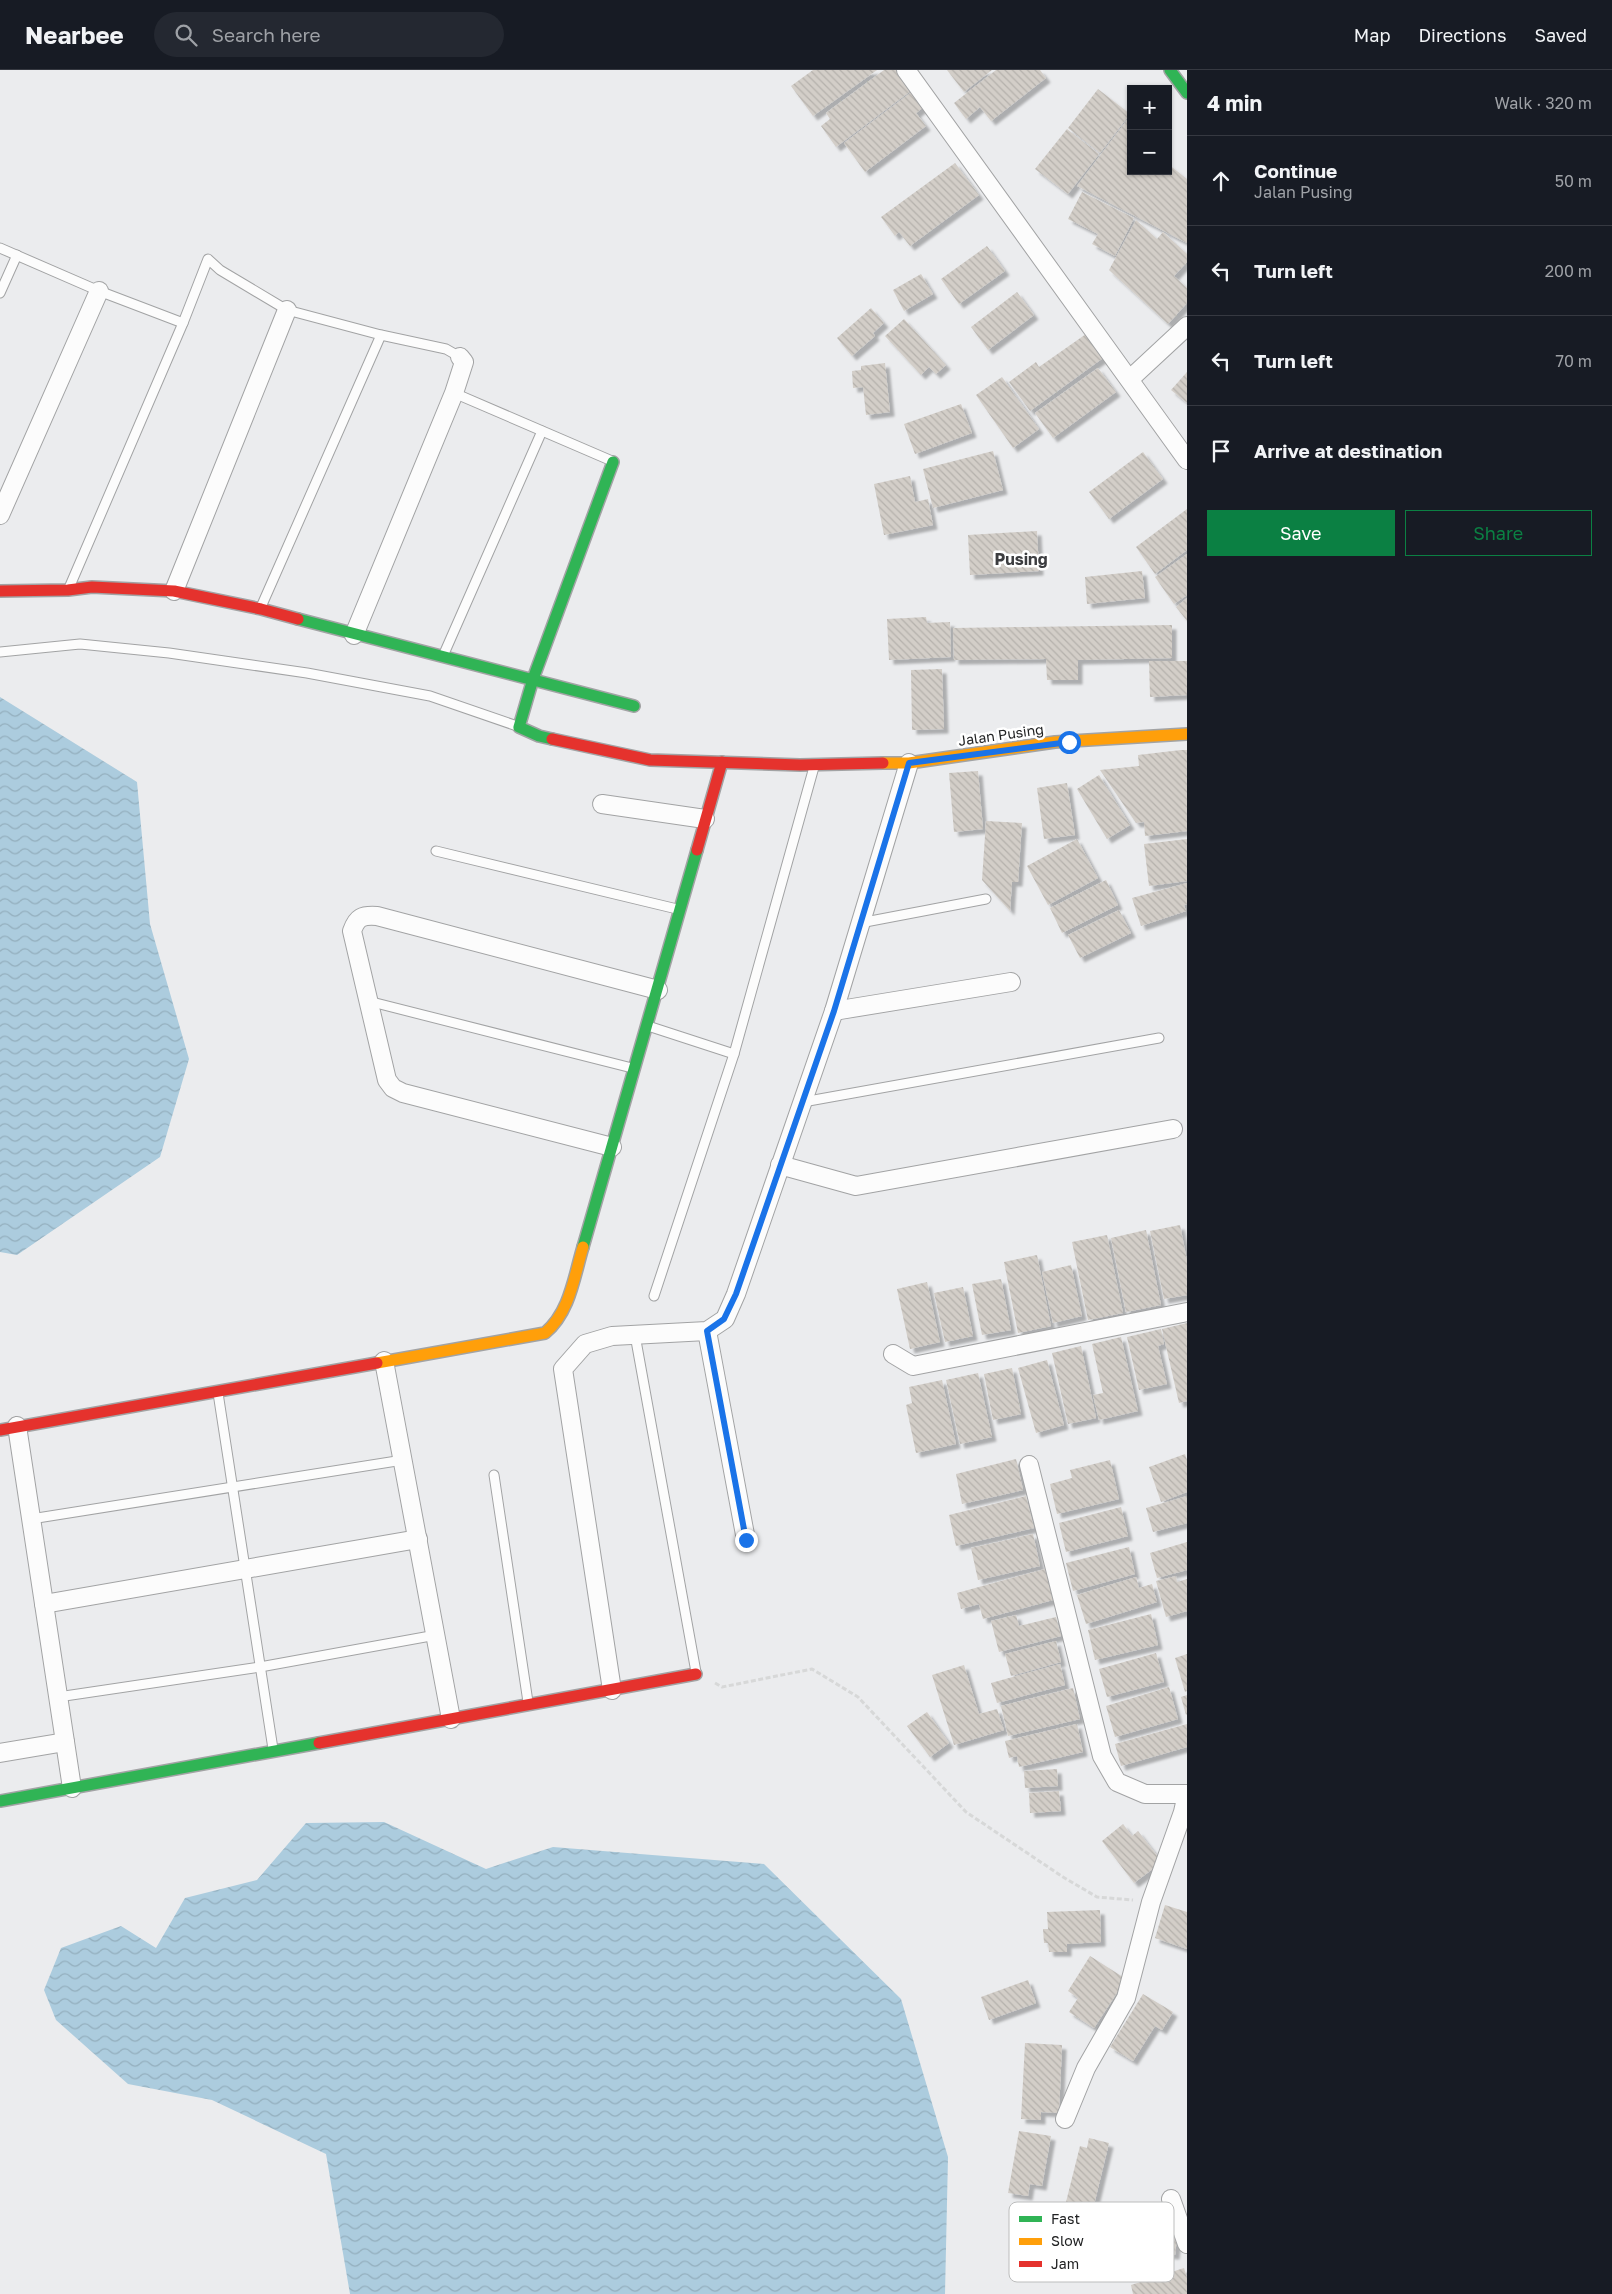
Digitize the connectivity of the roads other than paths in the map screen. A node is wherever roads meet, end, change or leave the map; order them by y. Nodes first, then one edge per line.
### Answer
1 (906, 70) edge
2 (1170, 70) edge
3 (1187, 93) edge
4 (0, 248) edge
5 (17, 255) junction
6 (99, 291) junction
7 (0, 294) edge
8 (287, 310) junction
9 (183, 323) junction
10 (1187, 326) edge
11 (381, 335) junction
12 (460, 357) joint
13 (1130, 379) junction
14 (454, 393) junction
15 (542, 431) junction
16 (1187, 460) edge
17 (613, 462) joint
18 (0, 515) edge
19 (68, 590) junction
20 (0, 591) edge
21 (174, 591) junction
22 (260, 609) junction
23 (354, 635) junction
24 (0, 652) edge
25 (442, 658) junction
26 (533, 680) junction
27 (634, 706) dead end
28 (519, 727) junction
29 (1187, 734) edge
30 (722, 762) junction
31 (909, 763) junction
32 (815, 764) junction
33 (602, 804) dead end
34 (705, 819) junction
35 (436, 851) dead end
36 (986, 899) dead end
37 (680, 909) junction
38 (860, 923) junction
39 (1011, 982) dead end
40 (658, 990) junction
41 (368, 1001) junction
42 (834, 1011) junction
43 (648, 1026) junction
44 (1159, 1038) dead end
45 (734, 1054) junction
46 (636, 1069) junction
47 (802, 1102) junction
48 (1173, 1129) dead end
49 (612, 1147) junction
50 (780, 1165) junction
51 (654, 1296) dead end
52 (1187, 1312) edge
53 (707, 1331) junction
54 (635, 1335) junction
55 (893, 1354) dead end
56 (384, 1361) junction
57 (218, 1391) junction
58 (8, 1428) edge
59 (403, 1460) junction
60 (1029, 1465) dead end
61 (494, 1475) dead end
62 (233, 1487) junction
63 (31, 1519) junction
64 (418, 1539) junction
65 (746, 1540) dead end
66 (245, 1569) junction
67 (44, 1604) junction
68 (436, 1636) junction
69 (260, 1667) junction
70 (696, 1674) joint
71 (612, 1690) junction
72 (58, 1697) junction
73 (528, 1705) junction
74 (451, 1719) junction
75 (65, 1742) junction
76 (273, 1751) junction
77 (0, 1753) edge
78 (72, 1788) junction
79 (1187, 1794) edge
80 (0, 1801) edge
81 (1065, 2119) dead end
82 (1171, 2199) dead end
83 (1172, 2202) edge
84 (1174, 2207) edge
85 (1187, 2244) edge

1 - 13 street
2 - 3 street
4 - 5 lane
5 - 6 lane
5 - 7 lane
6 - 9 lane
6 - 18 street
8 - 9 lane
8 - 11 lane
8 - 21 street
9 - 19 lane
10 - 13 street
11 - 12 lane
11 - 22 lane
12 - 14 street
13 - 16 street
14 - 15 lane
14 - 23 street
15 - 17 lane
15 - 25 lane
17 - 26 street
19 - 20 street
19 - 21 street
21 - 22 street
22 - 23 street
23 - 25 street
24 - 28 lane
25 - 26 street
26 - 27 street
26 - 28 street
28 - 30 street, Jalan Pusing
29 - 31 street, Jalan Pusing
30 - 32 street, Jalan Pusing
30 - 34 street
31 - 32 street, Jalan Pusing
31 - 38 street
32 - 45 lane
33 - 34 street
34 - 37 street
35 - 37 lane
36 - 38 lane
37 - 40 street
38 - 42 street
39 - 42 street
40 - 41 street
40 - 43 street
41 - 46 lane
41 - 49 street
42 - 47 street
43 - 45 lane
43 - 46 street
44 - 47 lane
45 - 51 lane
46 - 49 street
47 - 50 street
48 - 50 street
49 - 56 street
50 - 53 street
52 - 55 street
53 - 54 street
53 - 65 street
54 - 70 lane
54 - 71 street
56 - 57 street
56 - 59 street
57 - 58 street
57 - 62 lane
58 - 63 street
59 - 62 lane
59 - 64 street
60 - 79 street
61 - 73 lane
62 - 63 lane
62 - 66 lane
63 - 67 street
64 - 66 street
64 - 68 street
66 - 67 street
66 - 69 lane
67 - 72 street
68 - 69 lane
68 - 74 street
69 - 72 lane
69 - 76 lane
70 - 71 street
71 - 73 street
72 - 75 street
73 - 74 street
74 - 76 street
75 - 77 street
75 - 78 street
76 - 78 street
78 - 80 street
79 - 81 street
82 - 83 street
84 - 85 street

